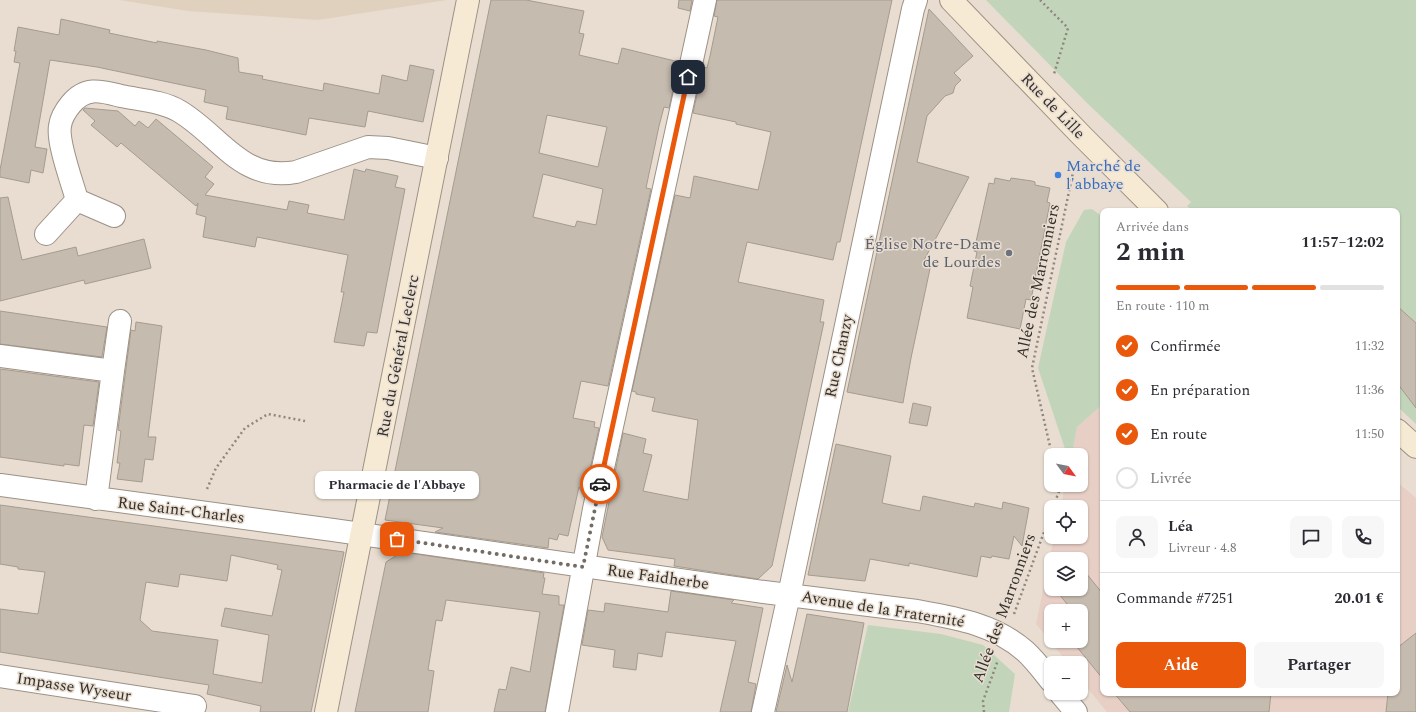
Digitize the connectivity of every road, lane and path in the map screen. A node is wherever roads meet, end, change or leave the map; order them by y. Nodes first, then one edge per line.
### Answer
1 (468, 0) edge
2 (705, 0) edge
3 (916, 0) edge
4 (951, 0) edge
5 (1040, 0) edge
6 (1047, 100) junction
7 (1081, 135) junction
8 (437, 158) junction
9 (77, 200) junction
10 (1154, 208) edge
11 (114, 216) dead end
12 (46, 234) dead end
13 (120, 321) dead end
14 (0, 356) edge
15 (113, 371) junction
16 (305, 422) dead end
17 (1400, 433) edge
18 (1416, 447) edge
19 (1050, 448) edge
20 (0, 485) edge
21 (96, 499) junction
22 (198, 512) junction
23 (1044, 532) edge
24 (362, 534) junction
25 (583, 567) junction
26 (789, 595) junction
27 (1006, 637) junction
28 (1044, 673) edge
29 (0, 676) edge
30 (1066, 700) edge
31 (195, 706) dead end
32 (326, 712) edge
33 (558, 712) edge
34 (762, 712) edge
35 (984, 712) edge
36 (1076, 712) edge

1 - 8 street, Rue du Général Leclerc
2 - 25 street
3 - 26 street, Rue Chanzy
4 - 6 street, Rue de Lille
5 - 6 path
6 - 7 street, Rue de Lille
7 - 10 street, Rue de Lille
7 - 19 path, Allée des Marronniers
8 - 9 street
8 - 24 street, Rue du Général Leclerc
9 - 11 street
9 - 12 street
13 - 15 street
14 - 15 street
15 - 21 street
16 - 22 path
17 - 18 street
20 - 21 street, Rue Saint-Charles
21 - 22 street, Rue Saint-Charles
22 - 24 street, Rue Saint-Charles
23 - 27 path, Allée des Marronniers
24 - 25 street, Rue Faidherbe
24 - 32 street, Rue du Général Leclerc
25 - 26 street, Rue Faidherbe
25 - 33 street
26 - 27 street, Avenue de la Fraternité
26 - 34 street, Rue Chanzy
27 - 28 street, Avenue de la Fraternité
27 - 35 path, Allée des Marronniers
29 - 31 street, Impasse Wyseur
30 - 36 street

